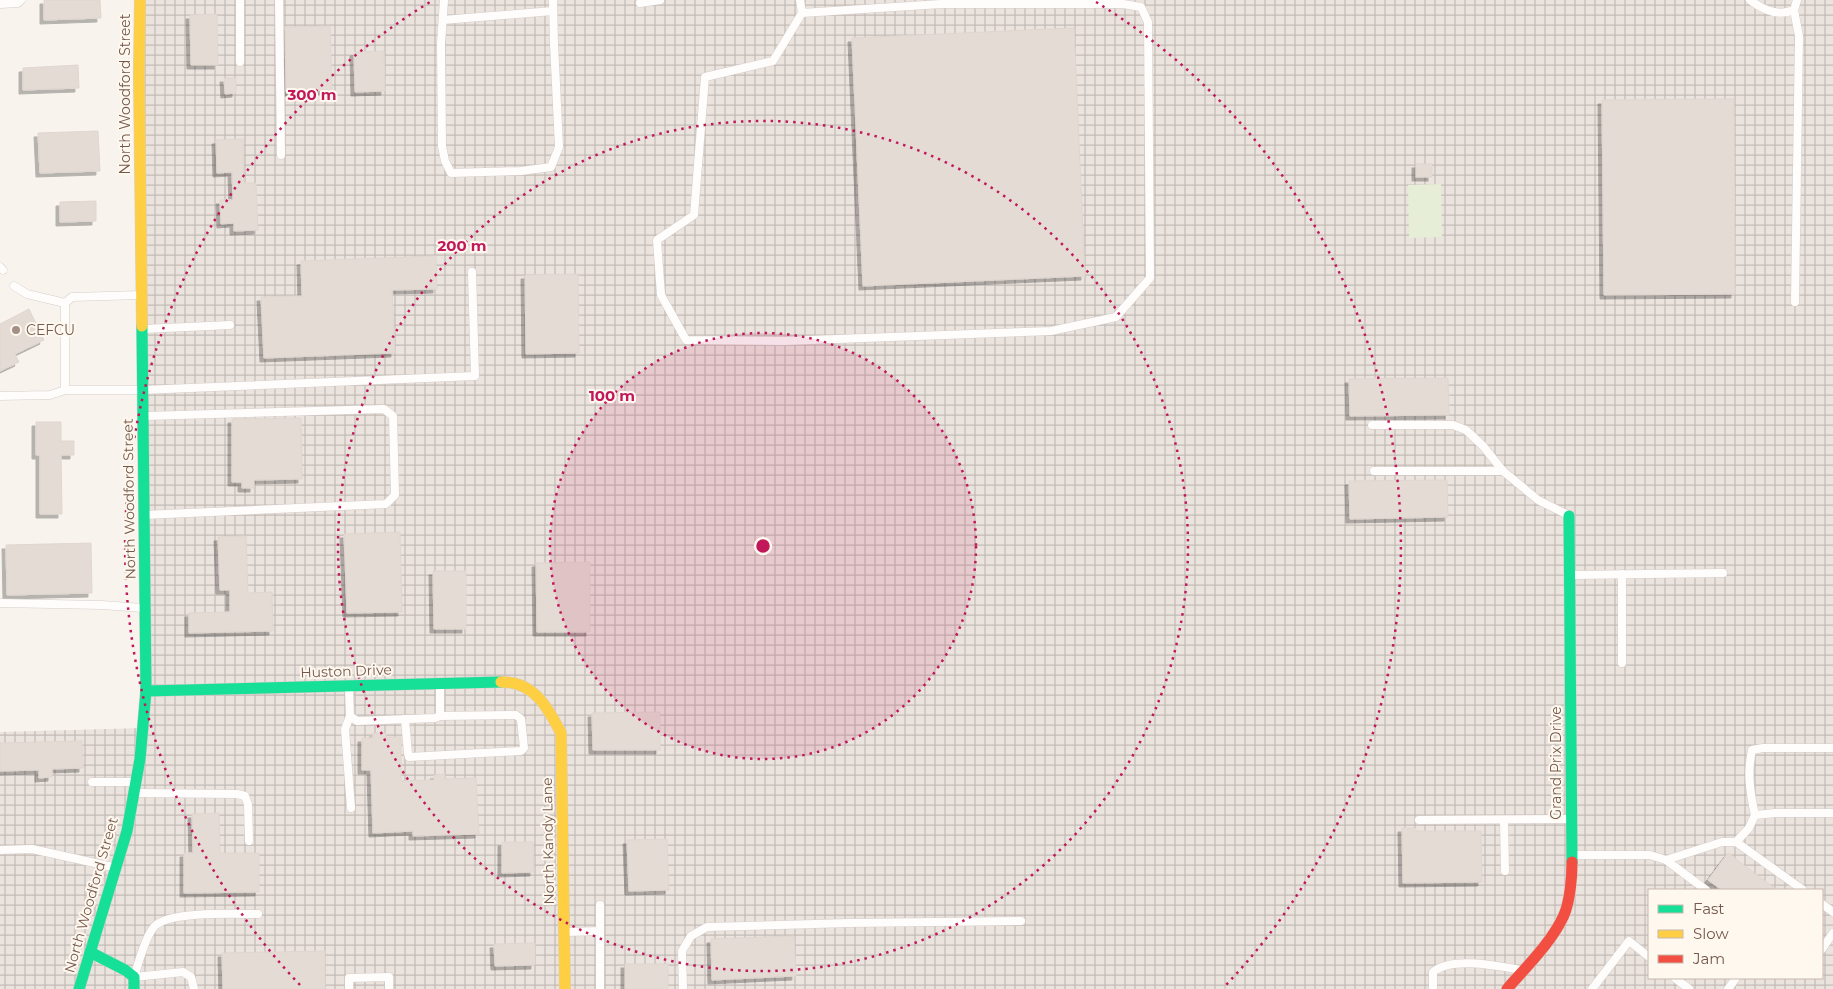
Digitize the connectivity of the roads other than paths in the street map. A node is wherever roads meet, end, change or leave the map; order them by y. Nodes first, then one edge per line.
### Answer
1 (21, 0) edge
2 (140, 0) edge
3 (240, 0) edge
4 (279, 0) edge
5 (444, 0) edge
6 (554, 0) edge
7 (660, 0) edge
8 (800, 0) edge
9 (1750, 0) edge
10 (1797, 0) edge
11 (941, 2) edge
12 (640, 3) dead end
13 (0, 4) edge
14 (1794, 10) junction
15 (553, 11) junction
16 (802, 12) junction
17 (443, 20) junction
18 (240, 62) dead end
19 (281, 155) dead end
20 (472, 272) dead end
21 (14, 286) dead end
22 (141, 295) junction
23 (1795, 302) dead end
24 (65, 303) junction
25 (230, 324) dead end
26 (142, 329) junction
27 (65, 390) junction
28 (143, 390) junction
29 (0, 396) edge
30 (143, 416) junction
31 (1372, 425) dead end
32 (1374, 471) dead end
33 (1503, 471) junction
34 (144, 515) junction
35 (1569, 516) joint
36 (1723, 573) dead end
37 (1622, 574) junction
38 (1570, 575) junction
39 (0, 603) edge
40 (145, 608) junction
41 (1622, 663) dead end
42 (440, 684) junction
43 (349, 686) junction
44 (146, 692) junction
45 (542, 698) joint
46 (350, 716) junction
47 (440, 716) junction
48 (405, 719) junction
49 (1833, 748) edge
50 (92, 782) dead end
51 (134, 788) junction
52 (351, 808) dead end
53 (1833, 813) edge
54 (1755, 815) junction
55 (1572, 819) junction
56 (1420, 820) dead end
57 (1504, 820) junction
58 (249, 841) dead end
59 (1736, 842) junction
60 (0, 850) edge
61 (1572, 855) junction
62 (1666, 860) junction
63 (115, 868) junction
64 (1505, 871) dead end
65 (1705, 889) edge
66 (1802, 889) edge
67 (600, 906) dead end
68 (258, 914) dead end
69 (1021, 921) dead end
70 (600, 931) junction
71 (564, 932) junction
72 (1833, 933) edge
73 (1823, 948) edge
74 (90, 952) junction
75 (1648, 955) edge
76 (1522, 971) junction
77 (1676, 979) edge
78 (134, 983) edge
79 (79, 989) edge
80 (194, 989) edge
81 (348, 989) edge
82 (388, 989) edge
83 (565, 989) edge
84 (600, 989) edge
85 (683, 989) edge
86 (1433, 989) edge
87 (1507, 989) edge
88 (1592, 989) edge
89 (1689, 989) edge

1 - 13 lane
2 - 22 street, North Woodford Street
3 - 18 lane
4 - 19 lane
5 - 17 lane
6 - 15 lane
7 - 12 lane
8 - 16 lane
9 - 14 lane
10 - 14 lane
11 - 16 lane
11 - 16 lane
14 - 23 lane
15 - 17 lane
15 - 17 lane
20 - 28 lane
21 - 24 lane
22 - 24 lane
22 - 26 street, North Woodford Street
24 - 27 lane
25 - 26 lane
26 - 28 street, North Woodford Street
27 - 28 lane
27 - 29 lane
28 - 30 street, North Woodford Street
30 - 34 street, North Woodford Street
30 - 34 lane
31 - 33 lane
32 - 33 lane
33 - 35 lane
34 - 40 street, North Woodford Street
35 - 38 street, Grand Prix Drive
36 - 37 lane
37 - 38 lane
37 - 41 lane
38 - 55 street, Grand Prix Drive
39 - 40 lane
40 - 44 street, North Woodford Street
42 - 43 street, Huston Drive
42 - 45 street, Huston Drive
42 - 47 lane
43 - 44 street, Huston Drive
43 - 46 lane
44 - 51 street, North Woodford Street
45 - 71 street, North Kandy Lane
46 - 48 lane
46 - 52 lane
47 - 48 lane
47 - 48 lane
49 - 54 lane
50 - 51 lane
51 - 58 lane
51 - 63 street, North Woodford Street
53 - 54 lane
54 - 59 lane
55 - 57 lane
55 - 61 street, Grand Prix Drive
56 - 57 lane
57 - 64 lane
59 - 62 lane
59 - 66 lane
60 - 63 lane
61 - 62 lane
61 - 76 street, Grand Prix Drive
62 - 65 lane
63 - 74 street, North Woodford Street
67 - 70 lane
68 - 78 lane
69 - 85 lane
70 - 71 lane
70 - 84 lane
71 - 83 street, North Kandy Lane
72 - 73 lane
74 - 78 street
74 - 79 street, North Woodford Street
75 - 88 lane
76 - 86 lane
76 - 87 street, Grand Prix Drive
77 - 89 lane
78 - 80 lane
81 - 82 lane

